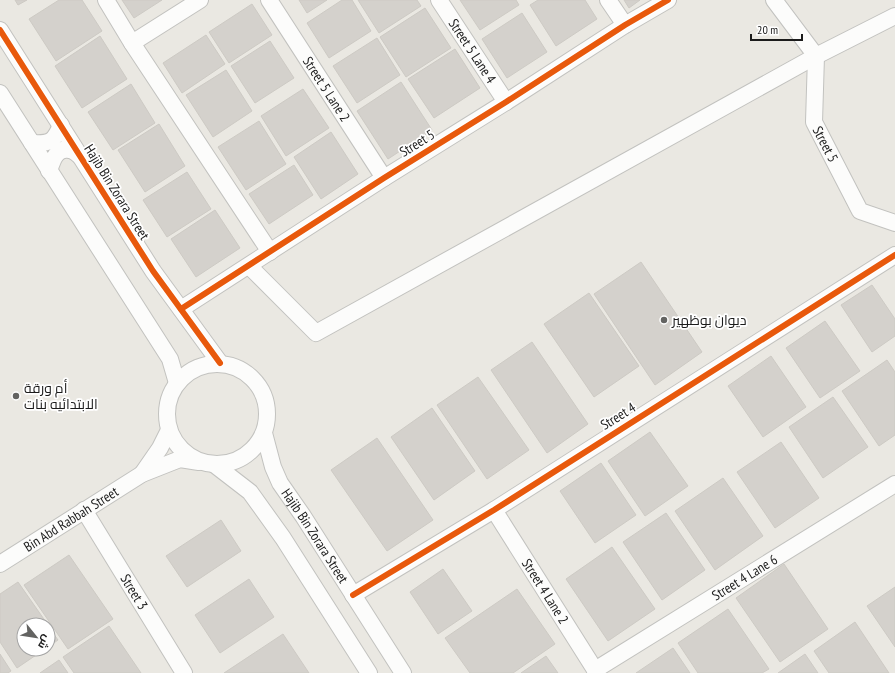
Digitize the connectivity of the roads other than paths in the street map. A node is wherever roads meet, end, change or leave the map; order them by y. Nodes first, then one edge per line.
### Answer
1 (106, 0) edge
2 (200, 0) edge
3 (269, 0) edge
4 (439, 0) edge
5 (608, 0) edge
6 (668, 0) edge
7 (774, 0) edge
8 (895, 16) edge
9 (625, 25) junction
10 (0, 30) edge
11 (132, 43) junction
12 (816, 56) junction
13 (0, 93) edge
14 (506, 102) junction
15 (61, 125) junction
16 (32, 144) junction
17 (80, 156) junction
18 (49, 171) junction
19 (384, 178) junction
20 (895, 223) edge
21 (270, 252) junction
22 (895, 255) edge
23 (249, 266) junction
24 (181, 309) junction
25 (220, 363) junction
26 (177, 383) junction
27 (169, 430) junction
28 (264, 433) junction
29 (209, 464) junction
30 (142, 474) junction
31 (895, 484) edge
32 (84, 510) junction
33 (494, 510) junction
34 (0, 564) edge
35 (353, 595) junction
36 (596, 672) edge
37 (184, 673) edge
38 (369, 673) edge
39 (403, 673) edge

1 - 11 street
2 - 11 street
3 - 19 street, Street 5 Lane 2
4 - 14 street, Street 5 Lane 4
5 - 9 street
6 - 9 street, Street 5
7 - 12 street
8 - 12 street
9 - 14 street, Street 5
10 - 15 street, Hajib Bin Zorara Street
11 - 21 street
12 - 20 street, Street 5
12 - 23 street
13 - 16 street
14 - 19 street, Street 5
15 - 16 street
15 - 17 street, Hajib Bin Zorara Street
16 - 18 street
17 - 18 street
17 - 24 street, Hajib Bin Zorara Street
18 - 26 street
19 - 21 street, Street 5
21 - 23 street, Street 5
22 - 33 street, Street 4
23 - 24 street, Street 5
24 - 25 street, Hajib Bin Zorara Street
25 - 26 street
25 - 28 street
26 - 27 street
27 - 29 street
27 - 30 street, Bin Abd Rabbah Street
28 - 29 street
28 - 35 street, Hajib Bin Zorara Street
29 - 30 street, Bin Abd Rabbah Street
29 - 38 street, Hajib Bin Zorara Street
30 - 32 street, Bin Abd Rabbah Street
31 - 36 street, Street 4 Lane 6
32 - 34 street, Bin Abd Rabbah Street
32 - 37 street, Street 3
33 - 35 street, Street 4
33 - 36 street, Street 4 Lane 2
35 - 39 street, Hajib Bin Zorara Street

